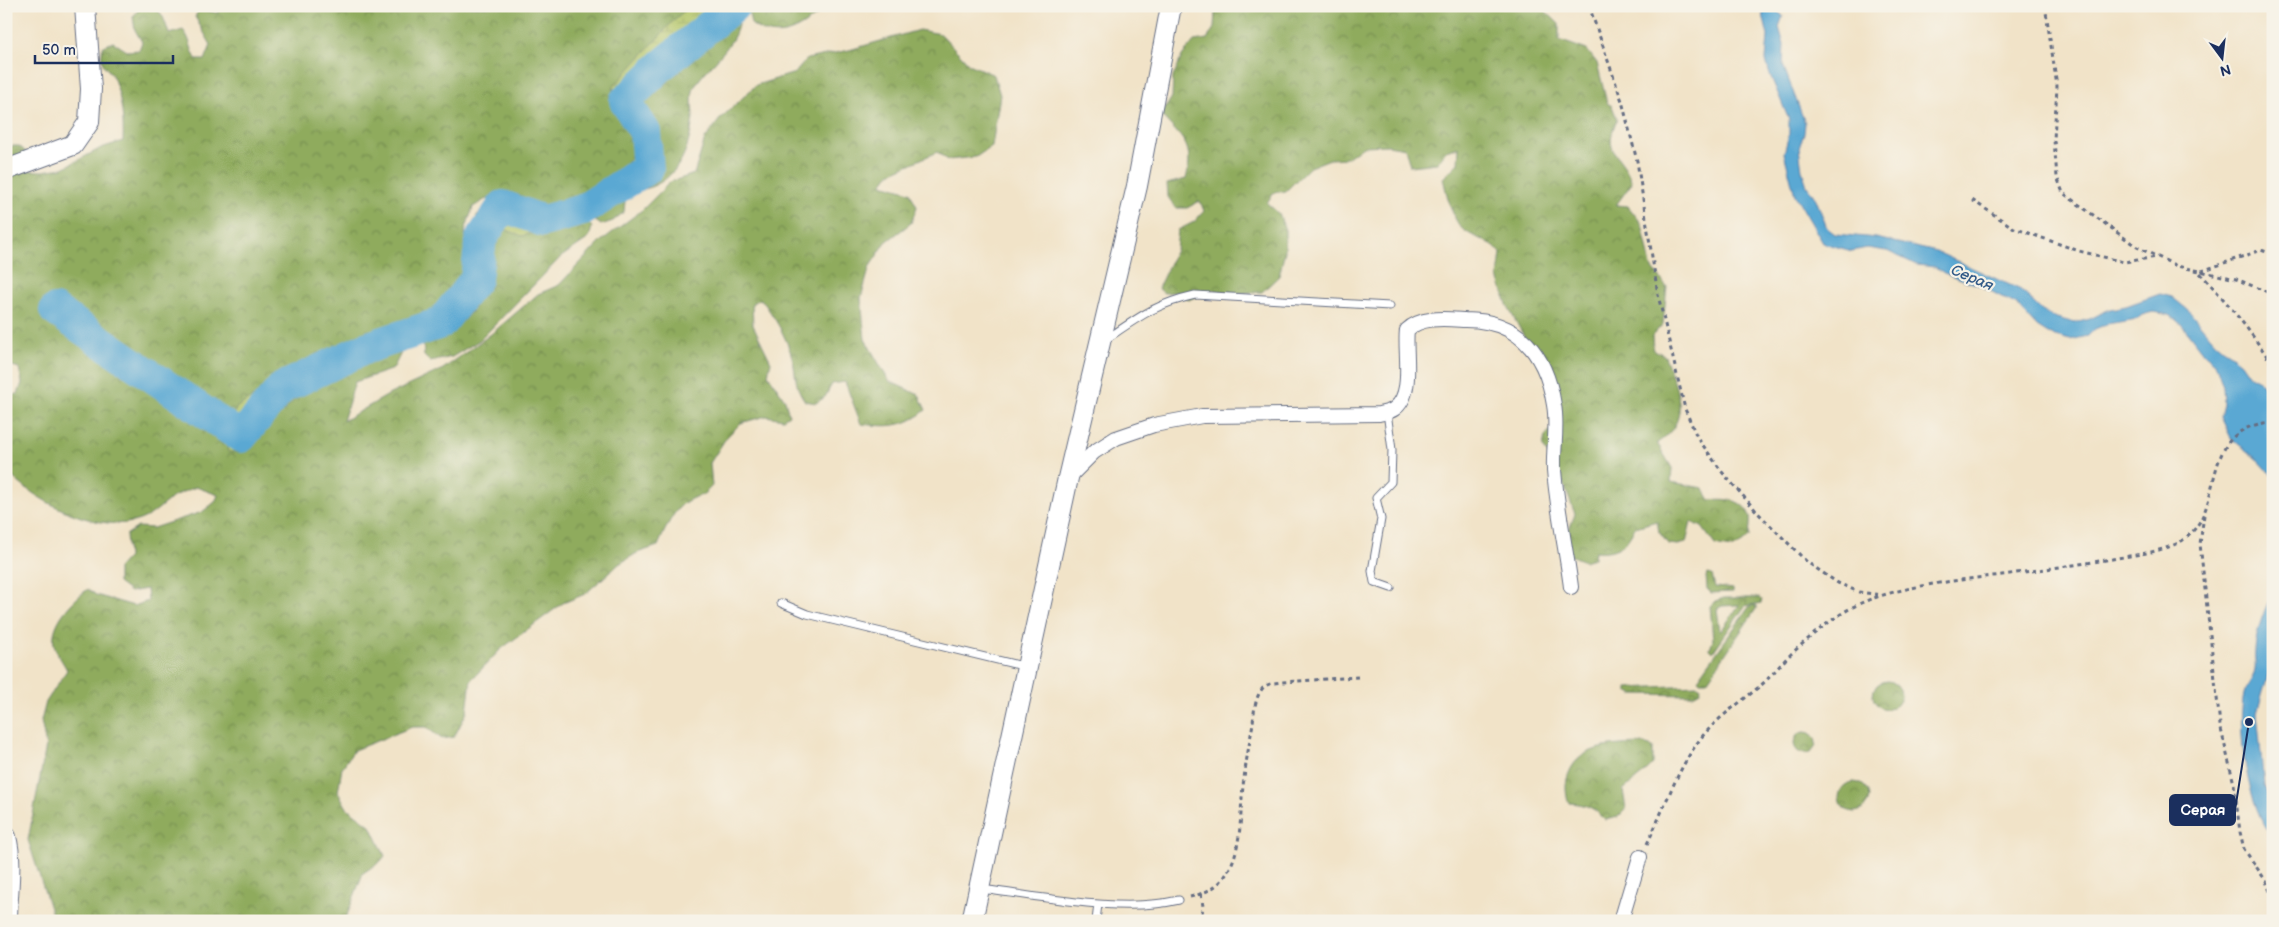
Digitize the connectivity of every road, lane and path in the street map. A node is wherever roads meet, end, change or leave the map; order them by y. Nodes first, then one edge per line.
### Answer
1 (85, 6) edge
2 (1171, 6) edge
3 (1589, 6) edge
4 (2044, 6) edge
5 (6, 170) edge
6 (1972, 200) dead end
7 (2273, 254) edge
8 (2158, 257) junction
9 (2199, 272) junction
10 (2273, 296) edge
11 (1390, 306) dead end
12 (1101, 343) junction
13 (2273, 366) edge
14 (1388, 411) junction
15 (2273, 422) edge
16 (1068, 478) junction
17 (2204, 514) junction
18 (1571, 587) dead end
19 (1391, 588) dead end
20 (1886, 596) junction
21 (781, 603) dead end
22 (1027, 667) junction
23 (1358, 677) dead end
24 (6, 837) edge
25 (1640, 857) joint
26 (979, 888) junction
27 (1201, 894) junction
28 (2273, 899) edge
29 (1179, 900) joint
30 (1098, 904) junction
31 (7, 921) edge
32 (972, 921) edge
33 (1096, 921) edge
34 (1201, 921) edge
35 (1622, 921) edge

1 - 5 street
2 - 12 street
3 - 20 path
4 - 8 path
6 - 8 path
7 - 9 path
8 - 9 path
9 - 10 path
9 - 13 path
11 - 12 lane
12 - 16 street
14 - 16 street
14 - 18 street
14 - 19 lane
15 - 17 path
16 - 22 street
17 - 20 path
17 - 28 path
20 - 25 path
21 - 22 lane
22 - 26 street
23 - 27 path
24 - 31 street
25 - 35 street
26 - 30 lane
26 - 32 street
27 - 29 path
27 - 34 path
29 - 30 lane
30 - 33 lane

